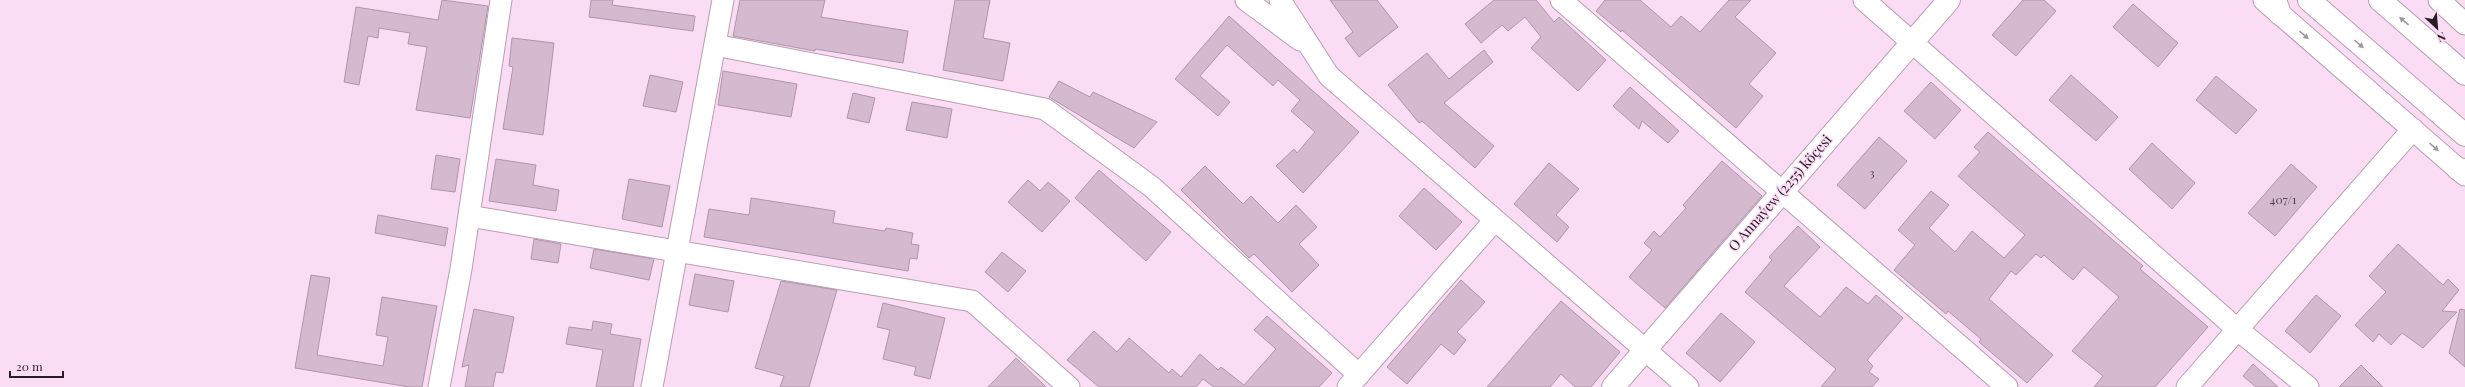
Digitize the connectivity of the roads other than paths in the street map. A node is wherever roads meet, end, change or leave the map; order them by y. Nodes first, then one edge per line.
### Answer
1 (501, 0) edge
2 (723, 0) edge
3 (1246, 0) edge
4 (1280, 0) edge
5 (1561, 0) edge
6 (1864, 0) edge
7 (1949, 0) edge
8 (2264, 0) edge
9 (2308, 0) edge
10 (2380, 0) edge
11 (2439, 0) edge
12 (2278, 7) edge
13 (2465, 24) edge
14 (1912, 40) junction
15 (714, 45) junction
16 (1310, 47) junction
17 (2465, 74) edge
18 (2413, 129) junction
19 (2465, 135) edge
20 (2463, 171) edge
21 (1782, 190) junction
22 (469, 216) junction
23 (1496, 220) junction
24 (677, 251) junction
25 (2237, 329) junction
26 (1645, 350) junction
27 (1354, 381) edge
28 (439, 387) edge
29 (652, 387) edge
30 (1069, 387) edge
31 (1613, 387) edge
32 (1688, 387) edge
33 (2007, 387) edge
34 (2187, 387) edge
35 (2308, 387) edge

1 - 22 street
2 - 15 street
3 - 16 street
4 - 16 street
5 - 21 street
6 - 14 street
7 - 14 main road, O Annaýew (2255) köçesi
8 - 12 street
9 -> 19 main road
17 -> 10 main road
11 - 13 street
12 -> 18 street
14 - 21 main road, O Annaýew (2255) köçesi
14 - 25 street
15 - 24 street
15 - 27 street
16 - 23 street
18 -> 20 street
18 - 25 street
21 - 26 main road, O Annaýew (2255) köçesi
21 - 33 street
22 - 24 street
22 - 28 street
23 - 26 street
23 - 27 street
24 - 29 street
24 - 30 street
25 - 34 street
25 - 35 street
26 - 31 main road, O Annaýew (2255) köçesi
26 - 32 street

